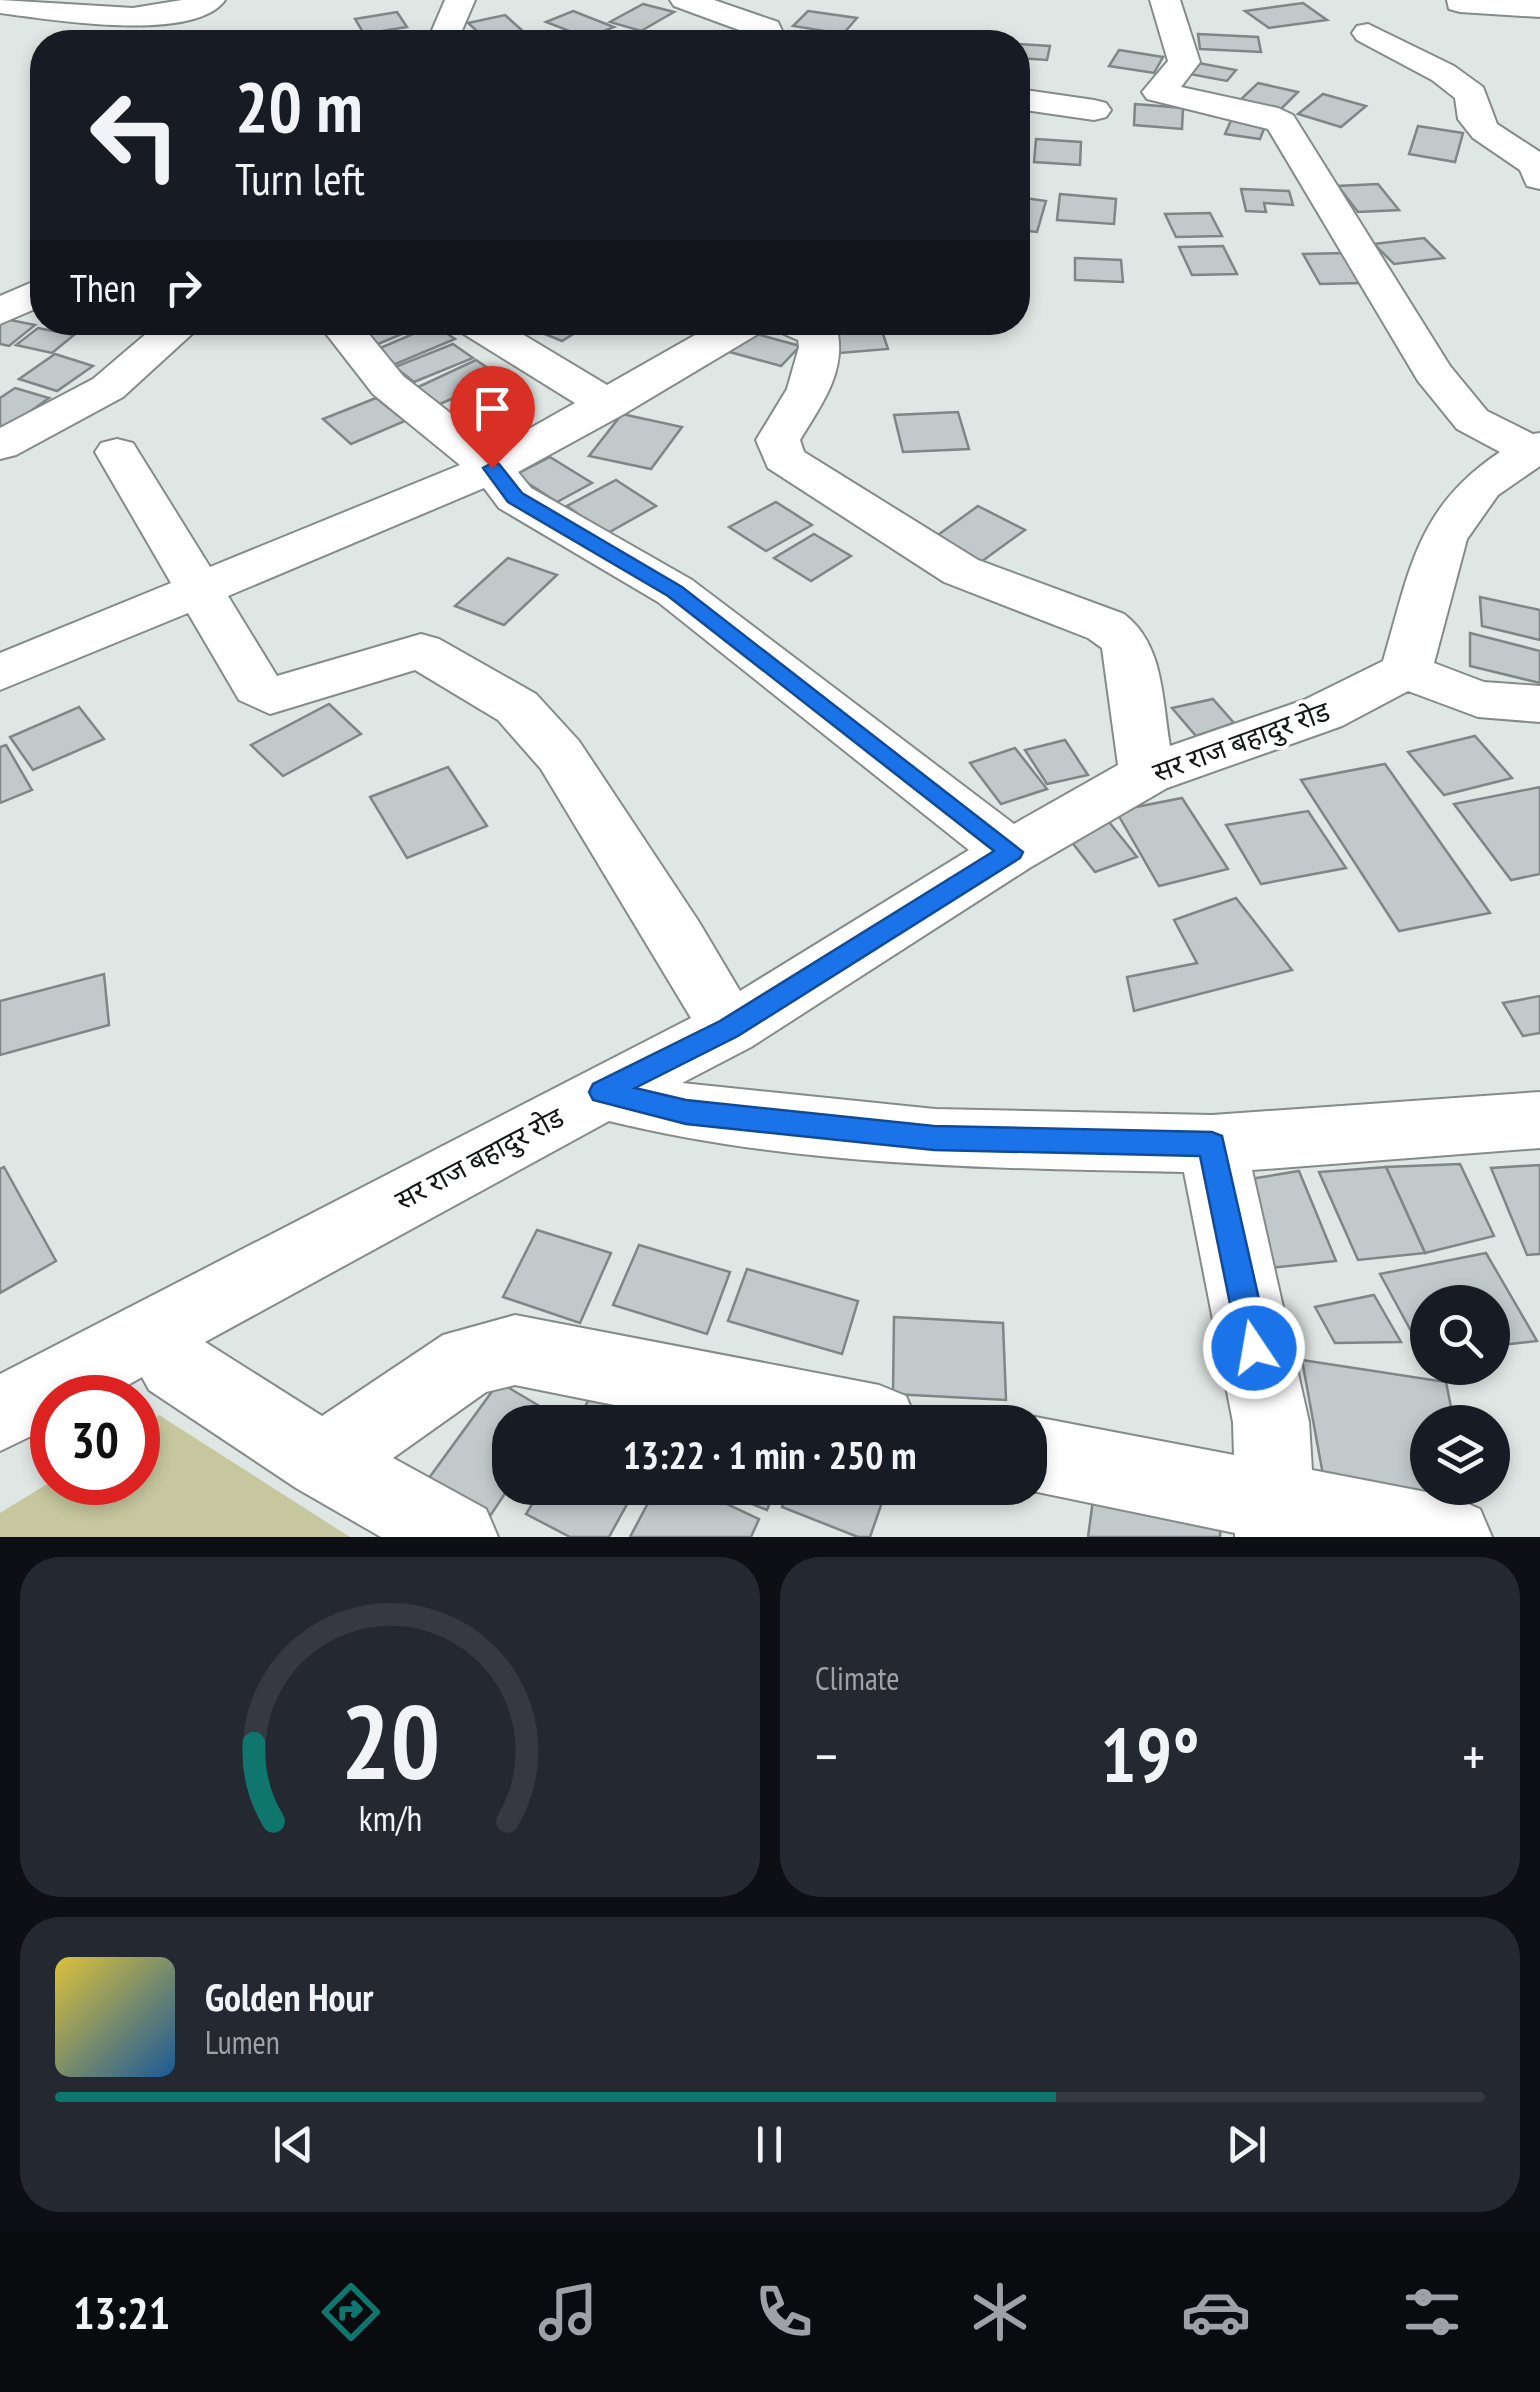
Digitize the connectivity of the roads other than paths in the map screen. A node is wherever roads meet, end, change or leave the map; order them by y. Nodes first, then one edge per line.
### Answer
1 (210, 0) edge
2 (460, 0) edge
3 (685, 0) edge
4 (1165, 0) edge
5 (1, 3) edge
6 (1460, 3) dead end
7 (1540, 8) edge
8 (447, 30) edge
9 (768, 30) edge
10 (1368, 32) dead end
11 (1030, 101) edge
12 (1094, 110) dead end
13 (1540, 178) edge
14 (30, 296) edge
15 (0, 312) edge
16 (170, 335) edge
17 (348, 335) edge
18 (494, 335) edge
19 (727, 335) edge
20 (818, 335) edge
21 (609, 405) junction
22 (0, 446) edge
23 (1536, 449) edge
24 (117, 452) dead end
25 (492, 468) junction
26 (200, 590) junction
27 (1406, 671) junction
28 (0, 673) edge
29 (1540, 704) edge
30 (1147, 774) junction
31 (1012, 852) junction
32 (729, 1029) junction
33 (603, 1092) junction
34 (1540, 1120) edge
35 (1212, 1144) junction
36 (156, 1331) junction
37 (793, 1405) edge
38 (0, 1414) edge
39 (1047, 1459) edge
40 (323, 1461) junction
41 (1274, 1521) edge
42 (458, 1537) edge
43 (1452, 1537) edge

1 - 5 street
2 - 8 street
3 - 9 street
4 - 23 street
6 - 7 street
10 - 13 street
11 - 12 street
14 - 15 street
16 - 22 street
17 - 25 street
18 - 21 street
19 - 21 street
20 - 30 street
21 - 25 street
23 - 27 street
24 - 26 street
25 - 26 street
25 - 31 street
26 - 28 street
26 - 32 street
27 - 29 street
27 - 30 street, सर राज बहादुर रोड
30 - 31 street, सर राज बहादुर रोड
31 - 32 street, सर राज बहादुर रोड
32 - 33 street, सर राज बहादुर रोड
33 - 35 street
33 - 36 street, सर राज बहादुर रोड
34 - 35 street
35 - 41 street
36 - 38 street, सर राज बहादुर रोड
36 - 40 street
37 - 40 street
39 - 41 street
40 - 42 street
41 - 43 street

